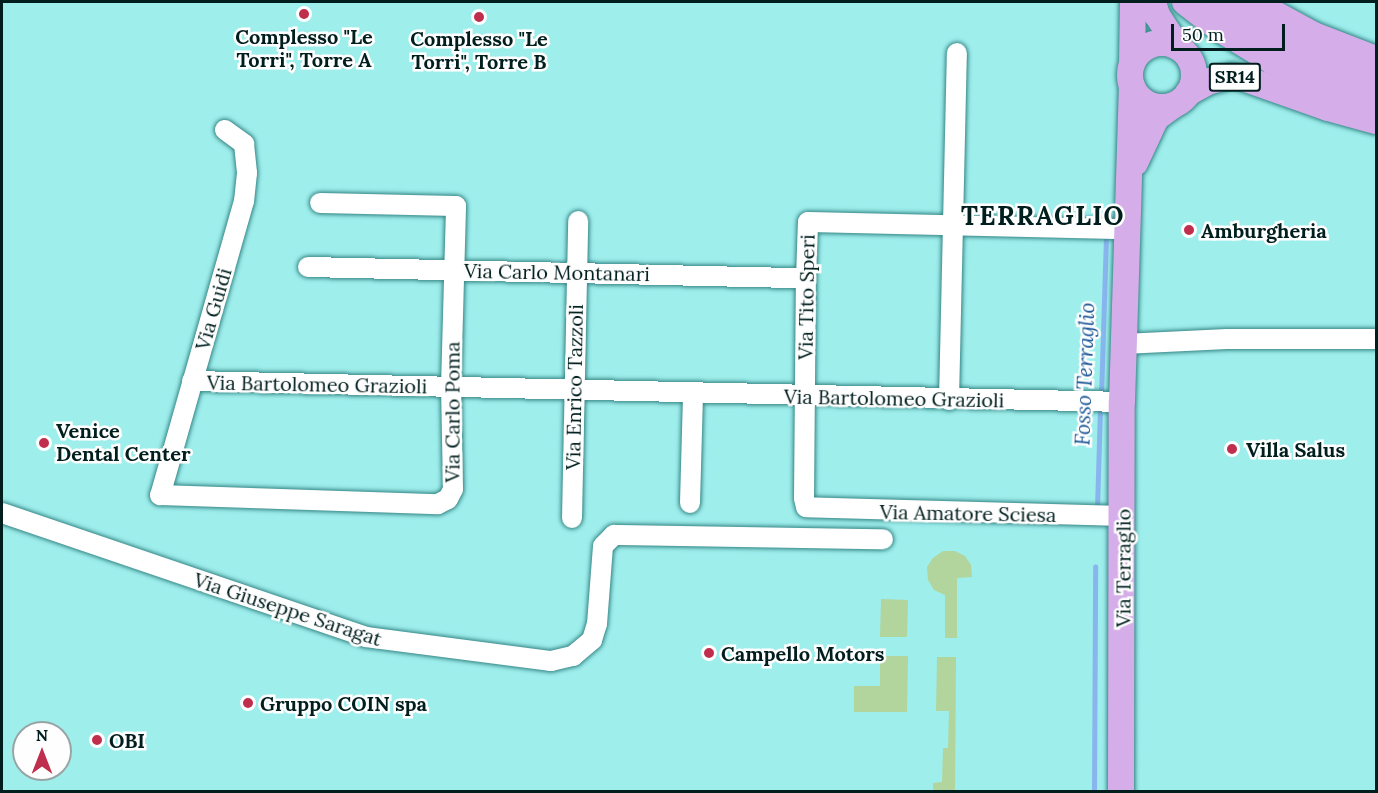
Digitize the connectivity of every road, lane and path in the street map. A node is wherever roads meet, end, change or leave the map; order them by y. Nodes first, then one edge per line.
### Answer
1 (1185, 2) edge
2 (1220, 2) edge
3 (1252, 2) edge
4 (1137, 3) edge
5 (1270, 9) edge
6 (1178, 47) junction
7 (957, 53) dead end
8 (1377, 59) edge
9 (1132, 75) junction
10 (1377, 78) edge
11 (1181, 99) junction
12 (1377, 101) edge
13 (1377, 121) edge
14 (225, 130) dead end
15 (1130, 177) junction
16 (320, 202) dead end
17 (578, 221) dead end
18 (953, 226) junction
19 (1115, 228) junction
20 (308, 267) dead end
21 (454, 270) junction
22 (577, 272) junction
23 (806, 278) junction
24 (1377, 339) edge
25 (1123, 344) junction
26 (192, 381) junction
27 (451, 387) junction
28 (573, 389) junction
29 (693, 393) junction
30 (805, 396) junction
31 (949, 400) junction
32 (1110, 402) junction
33 (160, 495) joint
34 (690, 504) dead end
35 (814, 509) joint
36 (2, 513) edge
37 (1123, 516) junction
38 (572, 518) dead end
39 (883, 539) dead end
40 (1121, 792) edge

1 - 12 main road, SR14
2 - 10 main road, SR14
3 - 5 main road
4 - 6 main road, Via Terraglio
4 - 9 main road, Via Terraglio
5 - 8 main road
6 - 9 main road
6 - 11 main road
7 - 18 street
9 - 11 main road
9 - 15 main road, Via Terraglio
11 - 13 main road, SR14
11 - 15 main road, Via Terraglio
14 - 26 street, Via Guidi
15 - 19 main road, Via Terraglio
16 - 21 street, Via Carlo Poma
17 - 22 street, Via Enrico Tazzoli
18 - 19 street
18 - 23 street, Via Tito Speri
18 - 31 street
19 - 25 main road, Via Terraglio
20 - 21 street, Via Carlo Montanari
21 - 22 street, Via Carlo Montanari
21 - 27 street, Via Carlo Poma
22 - 23 street, Via Carlo Montanari
22 - 28 street, Via Enrico Tazzoli
23 - 30 street, Via Tito Speri
24 - 25 street
25 - 32 main road, Via Terraglio
26 - 27 street, Via Bartolomeo Grazioli
26 - 33 street, Via Guidi
27 - 28 street, Via Bartolomeo Grazioli
27 - 33 street, Via Carlo Poma
28 - 29 street, Via Bartolomeo Grazioli
28 - 38 street, Via Enrico Tazzoli
29 - 30 street, Via Bartolomeo Grazioli
29 - 34 street
30 - 31 street, Via Bartolomeo Grazioli
30 - 35 street, Via Tito Speri
31 - 32 street, Via Bartolomeo Grazioli
32 - 37 main road, Via Terraglio
35 - 37 street, Via Amatore Sciesa
36 - 39 street, Via Giuseppe Saragat
37 - 40 main road, Via Terraglio

